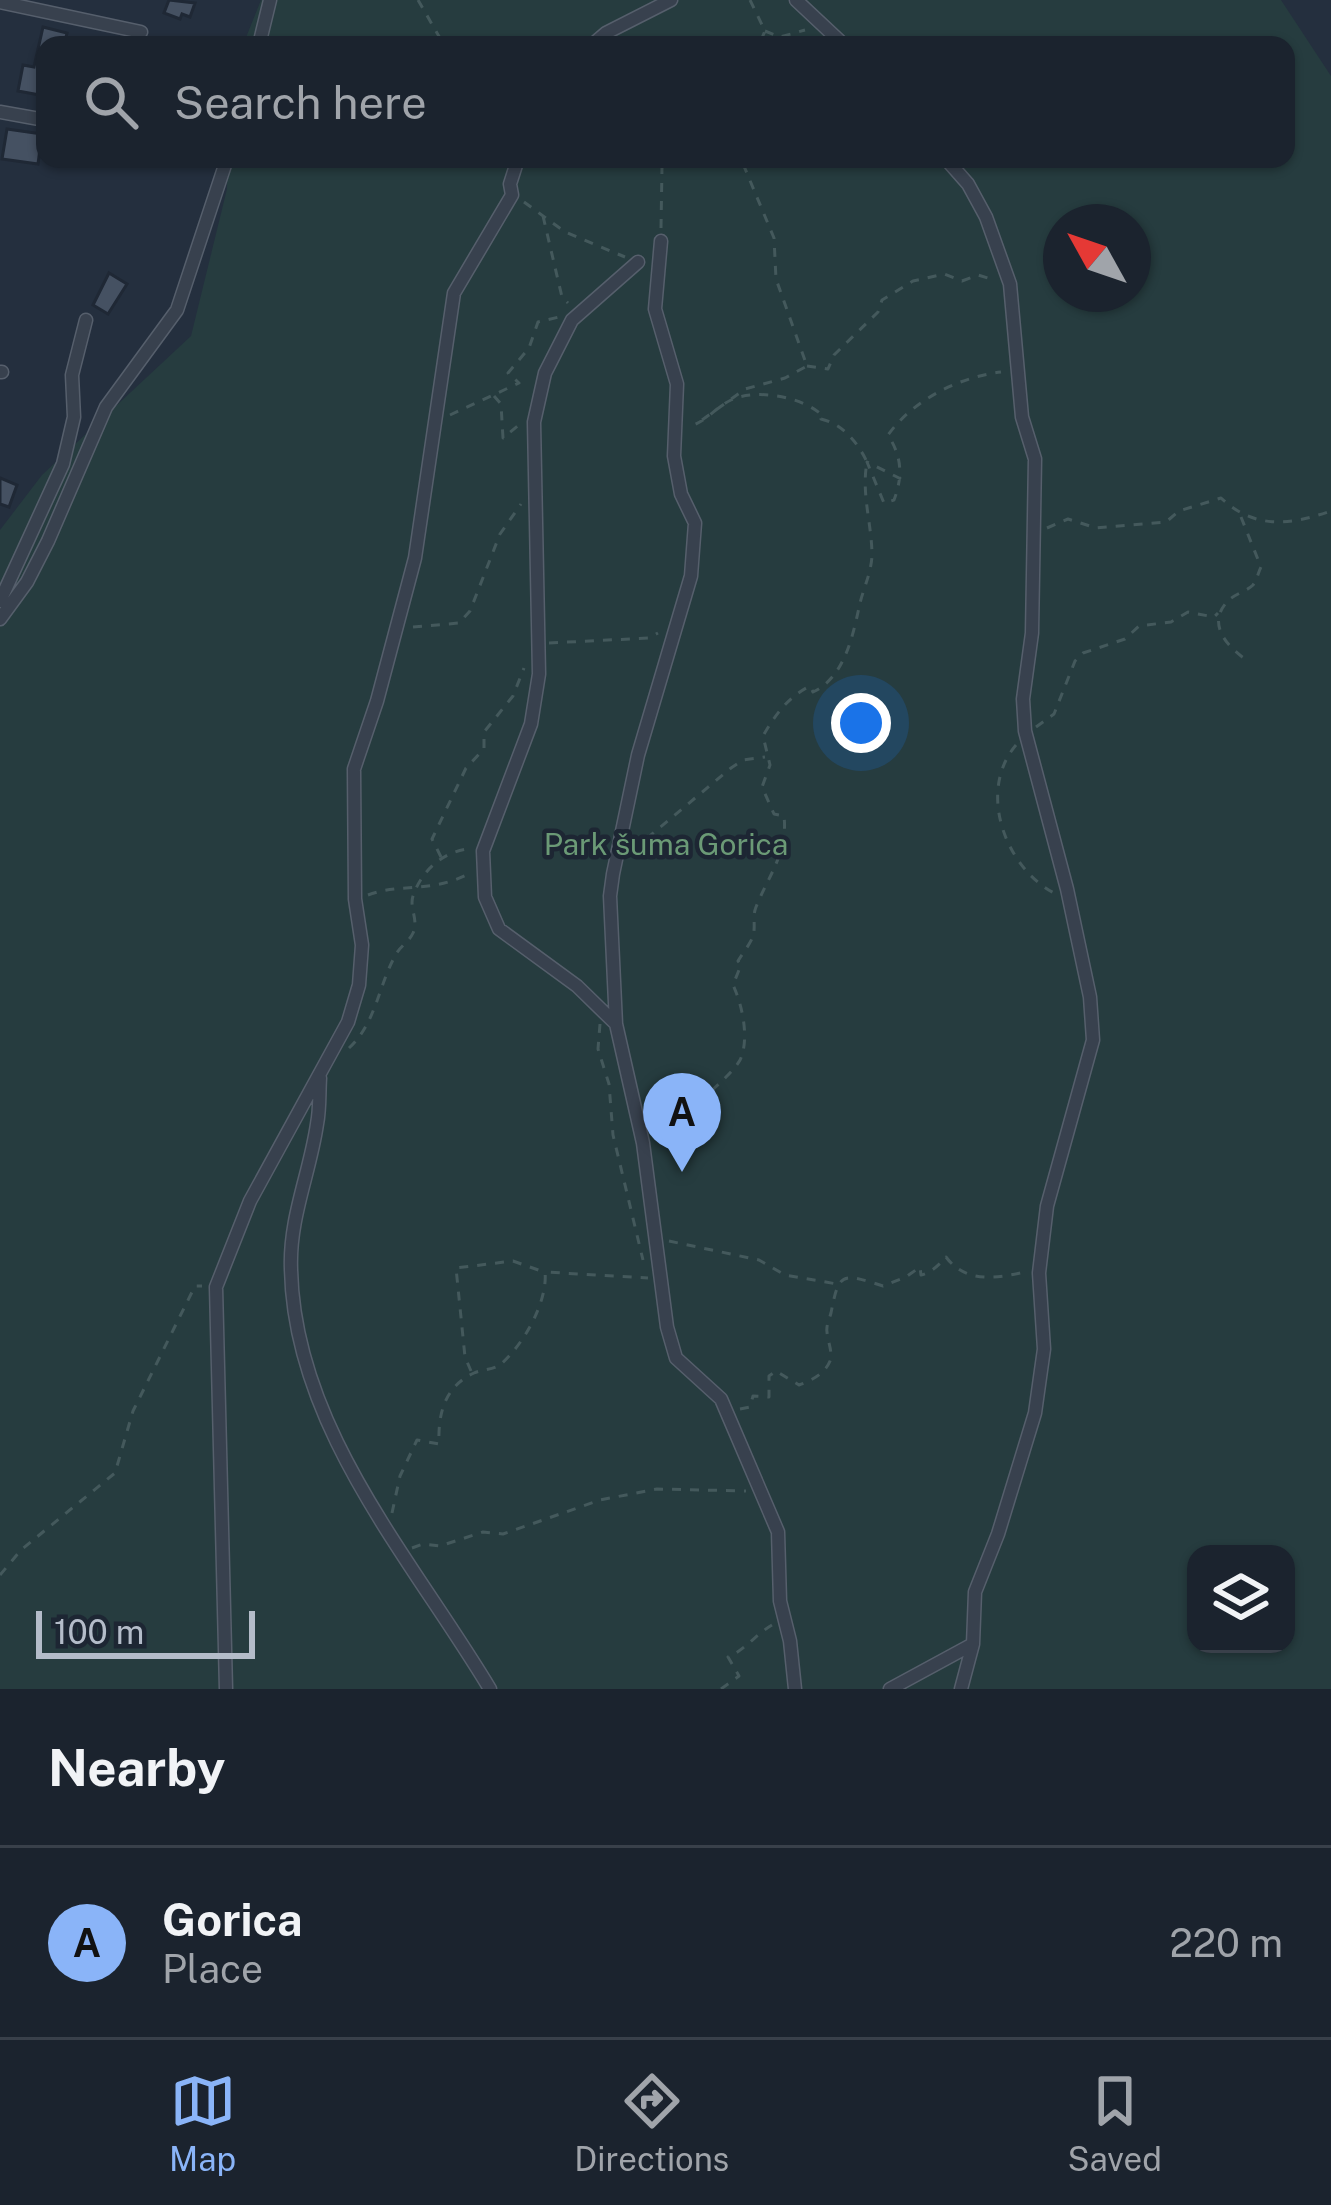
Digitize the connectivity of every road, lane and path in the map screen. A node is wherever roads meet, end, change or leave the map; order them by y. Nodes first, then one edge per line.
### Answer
1 (270, 0) edge
2 (418, 0) edge
3 (671, 0) edge
4 (750, 0) edge
5 (796, 0) edge
6 (0, 2) edge
7 (830, 29) junction
8 (765, 31) junction
9 (141, 32) dead end
10 (261, 36) edge
11 (439, 36) edge
12 (602, 36) edge
13 (763, 36) edge
14 (778, 36) edge
15 (784, 36) edge
16 (836, 36) edge
17 (0, 112) edge
18 (36, 118) edge
19 (224, 168) edge
20 (515, 168) edge
21 (662, 168) edge
22 (745, 168) edge
23 (954, 168) edge
24 (512, 195) junction
25 (542, 214) junction
26 (661, 241) joint
27 (638, 262) joint
28 (1010, 284) junction
29 (576, 315) junction
30 (86, 320) dead end
31 (807, 366) junction
32 (1020, 369) junction
33 (493, 395) junction
34 (537, 410) junction
35 (435, 422) junction
36 (700, 423) junction
37 (675, 431) junction
38 (867, 462) junction
39 (537, 477) junction
40 (902, 479) junction
41 (1331, 512) edge
42 (1240, 515) junction
43 (1033, 529) junction
44 (0, 601) edge
45 (1218, 613) junction
46 (0, 619) edge
47 (394, 633) junction
48 (1248, 661) dead end
49 (1025, 734) junction
50 (766, 757) junction
51 (483, 851) junction
52 (616, 859) junction
53 (471, 873) dead end
54 (418, 890) junction
55 (1068, 895) junction
56 (355, 899) junction
57 (612, 1020) junction
58 (332, 1052) junction
59 (321, 1070) junction
60 (644, 1143) junction
61 (655, 1238) junction
62 (545, 1272) junction
63 (1039, 1273) junction
64 (654, 1278) junction
65 (837, 1284) junction
66 (216, 1287) junction
67 (472, 1374) junction
68 (729, 1422) junction
69 (759, 1490) junction
70 (386, 1526) junction
71 (402, 1551) junction
72 (0, 1575) edge
73 (782, 1619) junction
74 (973, 1644) junction
75 (226, 1689) edge
76 (490, 1689) edge
77 (721, 1689) edge
78 (795, 1689) edge
79 (890, 1689) edge
80 (961, 1689) edge

1 - 10 street
2 - 11 path
3 - 12 street
4 - 8 path
5 - 7 street
6 - 9 street
7 - 15 path
7 - 16 street
8 - 13 path
8 - 14 path
17 - 18 street
19 - 46 street
20 - 24 street
21 - 26 path
22 - 31 path
23 - 28 street
24 - 25 path
24 - 35 street
25 - 27 path
25 - 29 path
26 - 37 street
27 - 29 street
28 - 31 path
28 - 32 street
29 - 33 path
29 - 34 street
30 - 44 street
31 - 36 path
32 - 40 path
32 - 43 street
33 - 34 path
33 - 35 path
34 - 39 street
35 - 47 street
36 - 37 path
36 - 38 path
37 - 52 street
38 - 40 path
38 - 40 path
38 - 50 path
39 - 47 path
39 - 51 street
41 - 42 path
42 - 43 path
42 - 45 path
43 - 49 street
45 - 48 path
45 - 49 path
47 - 56 street
49 - 55 street
49 - 55 path
50 - 52 path
50 - 60 path
51 - 54 path
51 - 57 street
52 - 57 street
53 - 54 path
54 - 56 path
54 - 58 path
55 - 63 street
56 - 58 street
57 - 60 street
57 - 64 path
58 - 59 street
59 - 66 street
59 - 70 street
60 - 61 street
61 - 64 street
61 - 65 path
62 - 64 path
62 - 67 path
62 - 67 path
63 - 65 path
63 - 74 street
64 - 68 street
65 - 68 path
66 - 72 path
66 - 75 street
67 - 70 path
68 - 69 street
69 - 71 path
69 - 73 street
70 - 71 street
71 - 76 street
73 - 77 path
73 - 78 street
74 - 79 street
74 - 80 street

